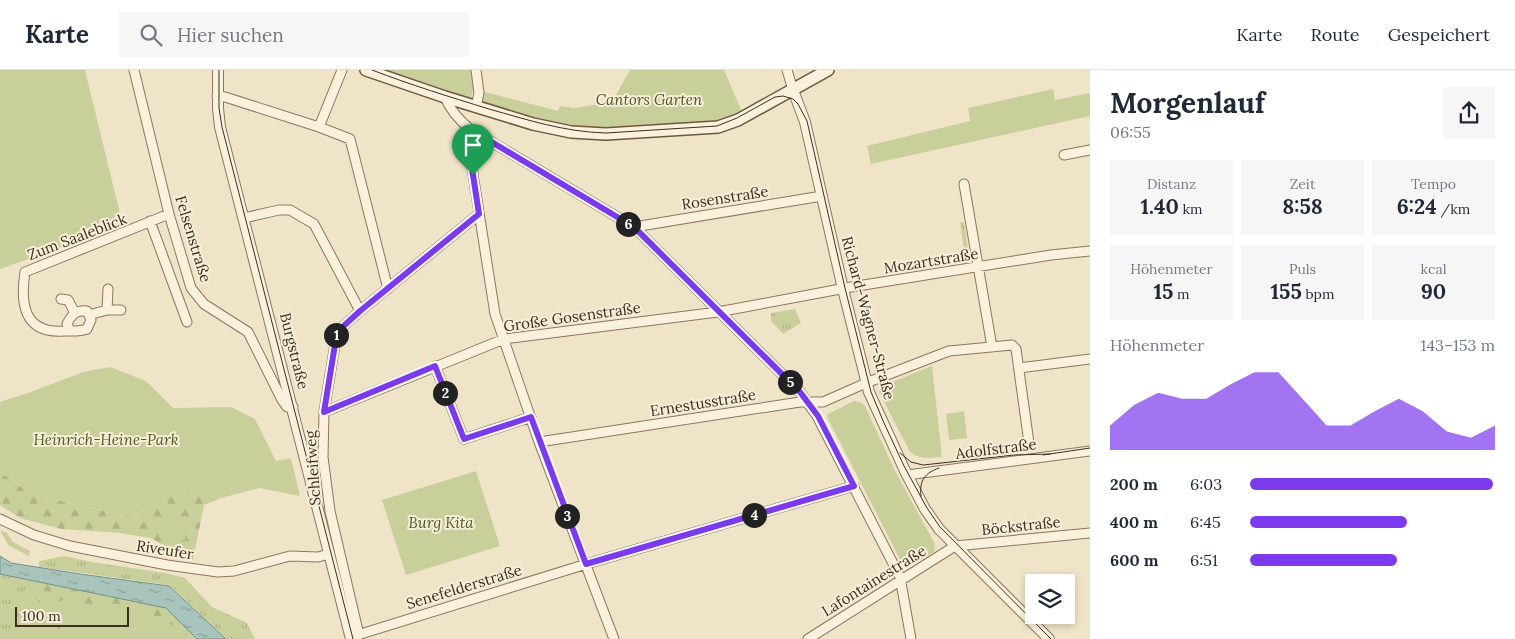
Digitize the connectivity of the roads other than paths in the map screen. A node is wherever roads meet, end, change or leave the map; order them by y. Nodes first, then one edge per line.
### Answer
1 (134, 70) edge
2 (218, 70) edge
3 (342, 70) edge
4 (366, 70) edge
5 (476, 70) edge
6 (787, 70) edge
7 (828, 70) edge
8 (793, 90) junction
9 (217, 96) junction
10 (445, 97) junction
11 (476, 107) junction
12 (319, 127) junction
13 (470, 129) junction
14 (1090, 150) edge
15 (1064, 155) dead end
16 (964, 184) dead end
17 (822, 196) junction
18 (169, 214) junction
19 (479, 214) junction
20 (244, 218) junction
21 (150, 221) junction
22 (634, 227) junction
23 (1090, 250) edge
24 (978, 267) junction
25 (108, 289) dead end
26 (388, 289) junction
27 (843, 289) junction
28 (61, 299) dead end
29 (107, 310) junction
30 (121, 310) dead end
31 (360, 311) junction
32 (718, 312) junction
33 (75, 313) junction
34 (89, 315) junction
35 (187, 322) dead end
36 (70, 331) junction
37 (504, 339) junction
38 (992, 347) junction
39 (1090, 359) edge
40 (435, 366) junction
41 (1019, 368) junction
42 (867, 383) junction
43 (809, 402) junction
44 (293, 407) junction
45 (324, 412) junction
46 (531, 417) junction
47 (539, 442) junction
48 (1029, 443) dead end
49 (1090, 451) edge
50 (906, 475) junction
51 (854, 486) junction
52 (0, 519) edge
53 (1090, 533) edge
54 (955, 546) junction
55 (329, 554) junction
56 (586, 564) junction
57 (900, 581) junction
58 (354, 637) edge
59 (614, 639) edge
60 (808, 639) edge
61 (910, 639) edge
62 (1048, 639) edge

1 - 18 street, Felsenstraße
2 - 9 street, Burgstraße
3 - 12 street
4 - 10 main road
5 - 11 street
6 - 8 street, Richard-Wagner-Straße
7 - 8 main road
8 - 11 main road
8 - 17 street, Richard-Wagner-Straße
9 - 12 street
9 - 20 street, Burgstraße
10 - 11 main road
10 - 13 street
12 - 26 street
13 - 19 street
13 - 22 street
14 - 15 street
16 - 24 street
17 - 22 street, Rosenstraße
17 - 27 street, Richard-Wagner-Straße
18 - 21 street, Zum Saaleblick
18 - 44 street, Felsenstraße
19 - 26 street, Schleifweg
19 - 37 street
20 - 31 street
20 - 44 street, Burgstraße
21 - 35 street
21 - 36 street, Zum Saaleblick
22 - 32 street
23 - 24 street, Mozartstraße
24 - 27 street, Mozartstraße
24 - 38 street
25 - 29 street
26 - 31 street, Schleifweg
27 - 32 street, Mozartstraße
27 - 42 street, Richard-Wagner-Straße
28 - 33 street
29 - 30 street
29 - 34 street
31 - 45 street, Schleifweg
32 - 37 street, Große Gosenstraße
32 - 43 street
33 - 34 street
33 - 36 street
34 - 36 street, Zum Saaleblick
37 - 40 street, Große Gosenstraße
37 - 46 street
38 - 41 street, Ernestusstraße
38 - 42 street, Ernestusstraße
39 - 41 street
40 - 45 street, Große Gosenstraße
40 - 46 street
41 - 48 street
42 - 43 street, Ernestusstraße
42 - 50 street, Richard-Wagner-Straße
43 - 47 street, Ernestusstraße
43 - 51 street
44 - 55 street, Burgstraße
45 - 58 street, Schleifweg
46 - 47 street
47 - 56 street
49 - 50 street, Adolfstraße
50 - 54 street, Richard-Wagner-Straße
51 - 56 street, Senefelderstraße
51 - 57 street
52 - 55 street, Riveufer
53 - 54 street, Böckstraße
54 - 57 street, Lafontainestraße
54 - 62 street, Richard-Wagner-Straße
55 - 58 street, Burgstraße
56 - 58 street, Senefelderstraße
56 - 59 street
57 - 60 street, Lafontainestraße
57 - 61 street

